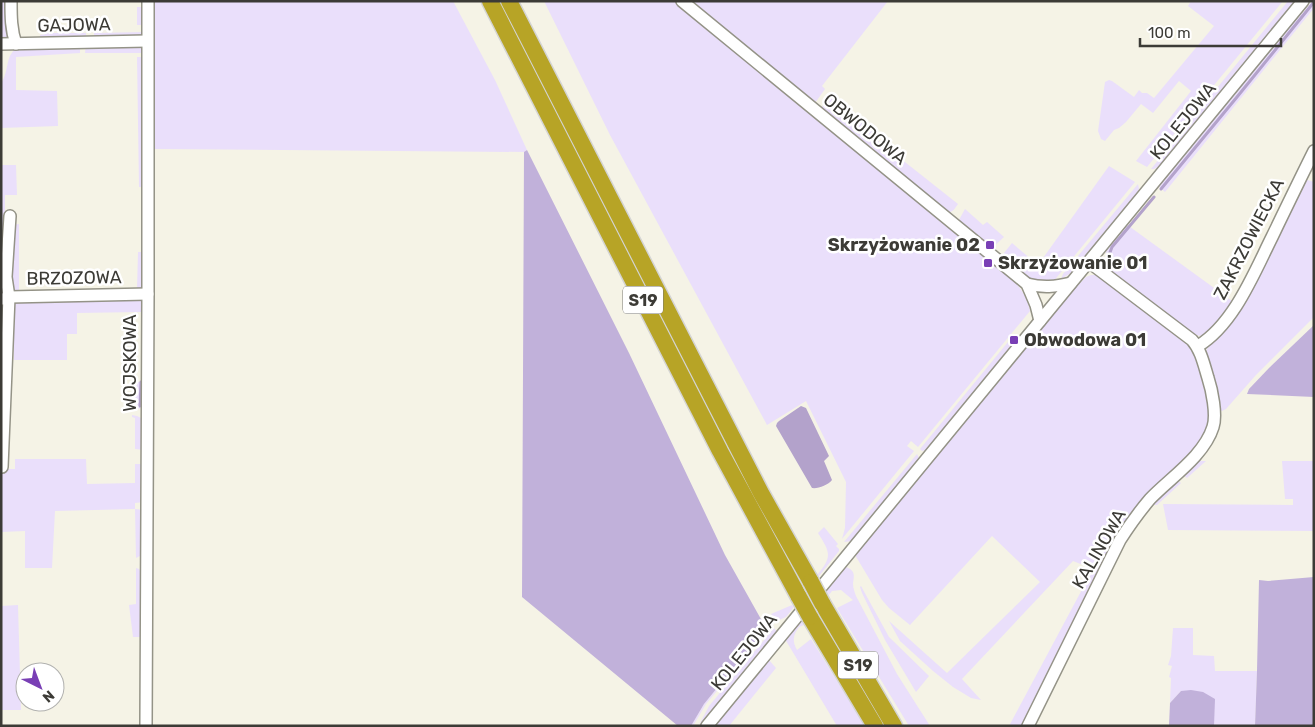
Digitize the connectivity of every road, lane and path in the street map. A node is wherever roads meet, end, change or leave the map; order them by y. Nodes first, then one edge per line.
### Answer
1 (11, 1) edge
2 (148, 1) edge
3 (490, 1) edge
4 (509, 1) edge
5 (682, 1) edge
6 (1303, 1) edge
7 (147, 41) junction
8 (1, 44) edge
9 (16, 44) junction
10 (1314, 151) edge
11 (10, 216) dead end
12 (1089, 262) junction
13 (1071, 283) junction
14 (1027, 284) junction
15 (148, 294) junction
16 (5, 298) edge
17 (1040, 321) junction
18 (1198, 346) junction
19 (2, 468) edge
20 (810, 604) junction
21 (146, 726) edge
22 (707, 726) edge
23 (875, 726) edge
24 (894, 726) edge
25 (1028, 726) edge

1 - 9 street
2 - 7 street, WOJSKOWA
3 - 20 highway, S19
4 - 20 highway, S19, bridge
5 - 14 street, OBWODOWA
6 - 12 street, KOLEJOWA
7 - 9 street, GAJOWA
7 - 15 street, WOJSKOWA
8 - 9 street, GAJOWA
10 - 18 street, ZAKRZOWIECKA
11 - 16 street
12 - 13 street, KOLEJOWA
12 - 18 street
13 - 14 street
13 - 17 street, KOLEJOWA
14 - 17 street, OBWODOWA
15 - 16 street, BRZOZOWA
15 - 21 street, WOJSKOWA
16 - 19 street
17 - 20 street, KOLEJOWA
18 - 25 street, KALINOWA
20 - 22 street, KOLEJOWA
20 - 23 highway, S19
20 - 24 highway, S19

